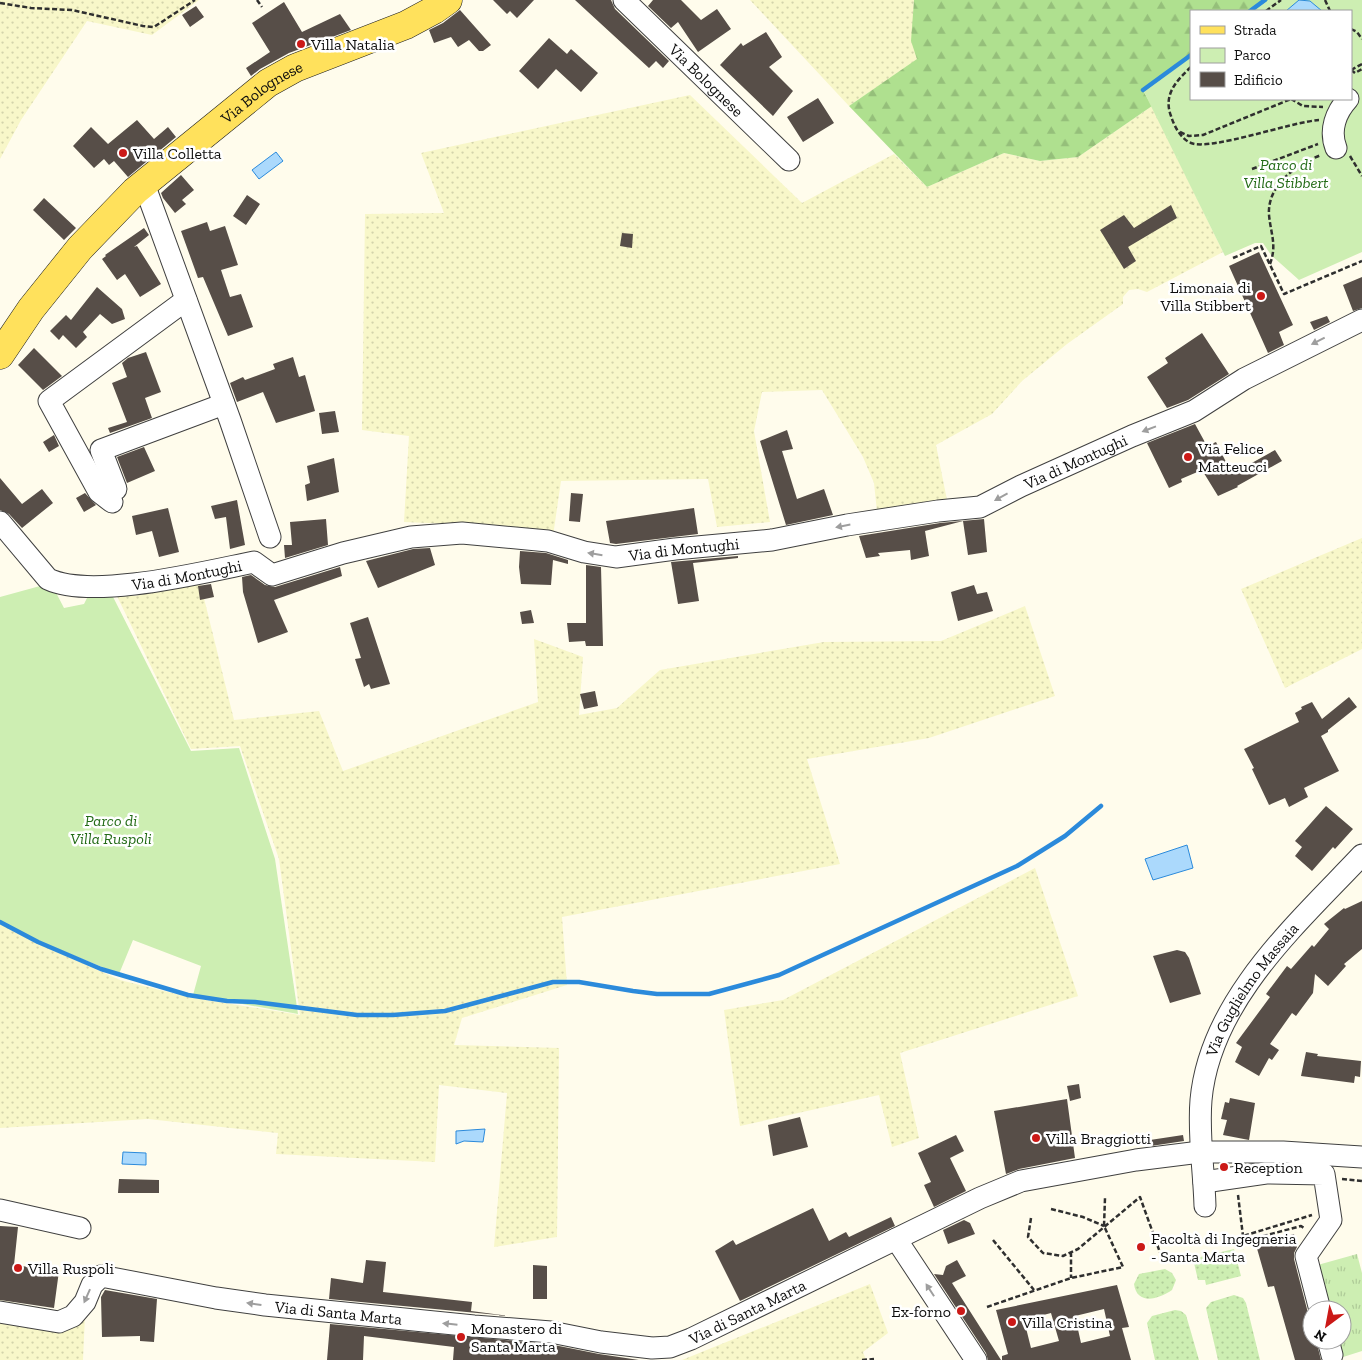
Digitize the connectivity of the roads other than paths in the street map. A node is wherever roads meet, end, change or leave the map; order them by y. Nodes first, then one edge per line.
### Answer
1 (448, 0) edge
2 (624, 0) edge
3 (790, 160) dead end
4 (144, 184) junction
5 (186, 300) junction
6 (1362, 320) edge
7 (0, 355) edge
8 (224, 404) junction
9 (0, 522) edge
10 (270, 537) dead end
11 (1362, 855) edge
12 (1200, 1152) junction
13 (1362, 1157) edge
14 (1204, 1182) junction
15 (1205, 1206) dead end
16 (0, 1210) edge
17 (80, 1228) dead end
18 (896, 1239) junction
19 (1317, 1300) edge
20 (0, 1312) edge
21 (976, 1360) edge

1 - 4 main road, Via Bolognese
2 - 3 street, Via Bolognese
4 - 5 street
4 - 7 main road, Via Bolognese
5 - 8 street
5 - 8 street
6 -> 9 street, Via di Montughi
8 - 10 street
11 - 12 street, Via Guglielmo Massaia
12 - 13 street, Via di Santa Marta
12 - 14 street, Via Guglielmo Massaia
12 - 18 street, Via di Santa Marta
14 - 15 street, Via Guglielmo Massaia
14 - 19 street
16 - 17 street
18 -> 20 street, Via di Santa Marta
21 -> 18 street

